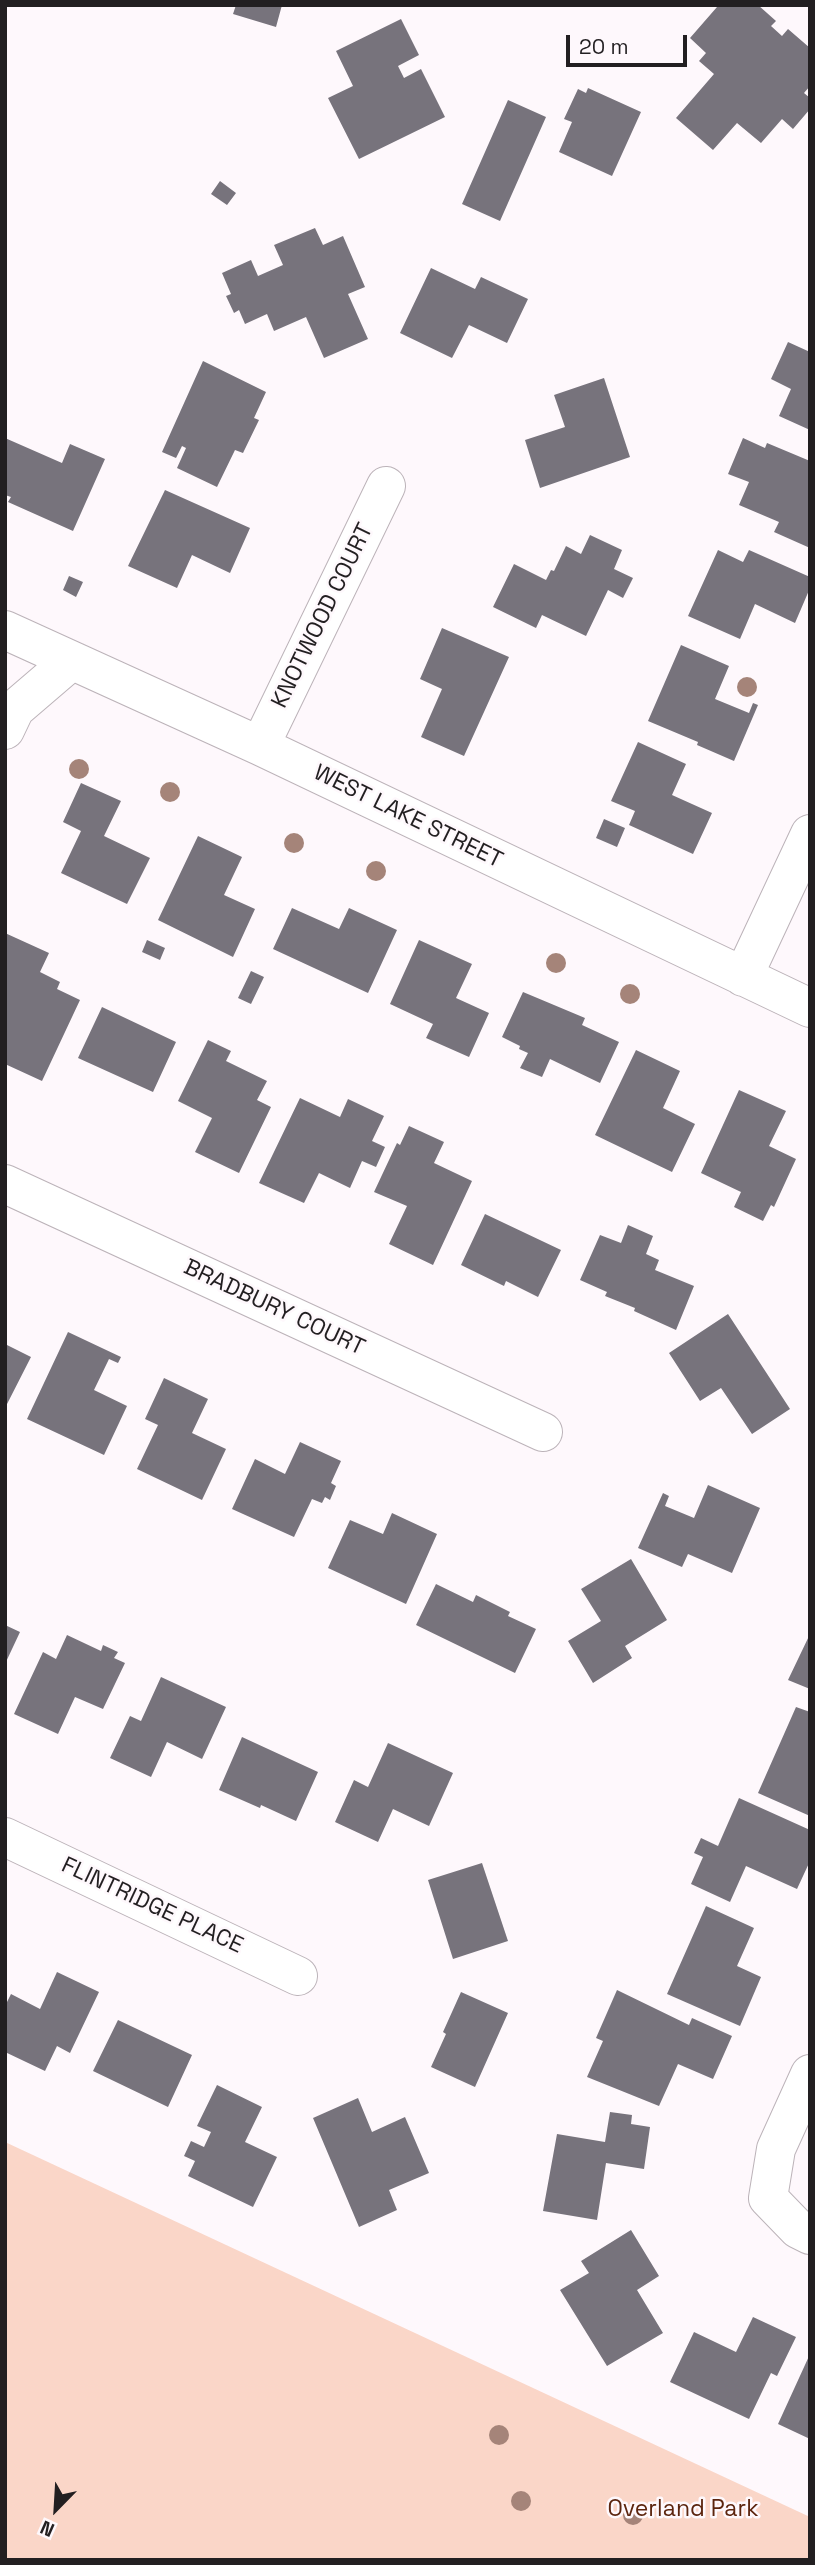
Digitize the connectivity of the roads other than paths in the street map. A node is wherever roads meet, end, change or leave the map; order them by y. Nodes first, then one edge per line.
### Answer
1 (386, 486) dead end
2 (5, 630) edge
3 (71, 661) junction
4 (5, 730) edge
5 (260, 746) junction
6 (810, 834) edge
7 (743, 977) junction
8 (810, 1008) edge
9 (5, 1184) edge
10 (542, 1432) dead end
11 (5, 1837) edge
12 (298, 1976) dead end
13 (810, 2074) edge
14 (810, 2235) edge

1 - 5 street, KNOTWOOD COURT
2 - 3 street, WEST LAKE STREET
3 - 4 street
3 - 5 street, WEST LAKE STREET
5 - 7 street, WEST LAKE STREET
6 - 7 street
7 - 8 street, WEST LAKE STREET
9 - 10 street, BRADBURY COURT
11 - 12 street, FLINTRIDGE PLACE
13 - 14 street

